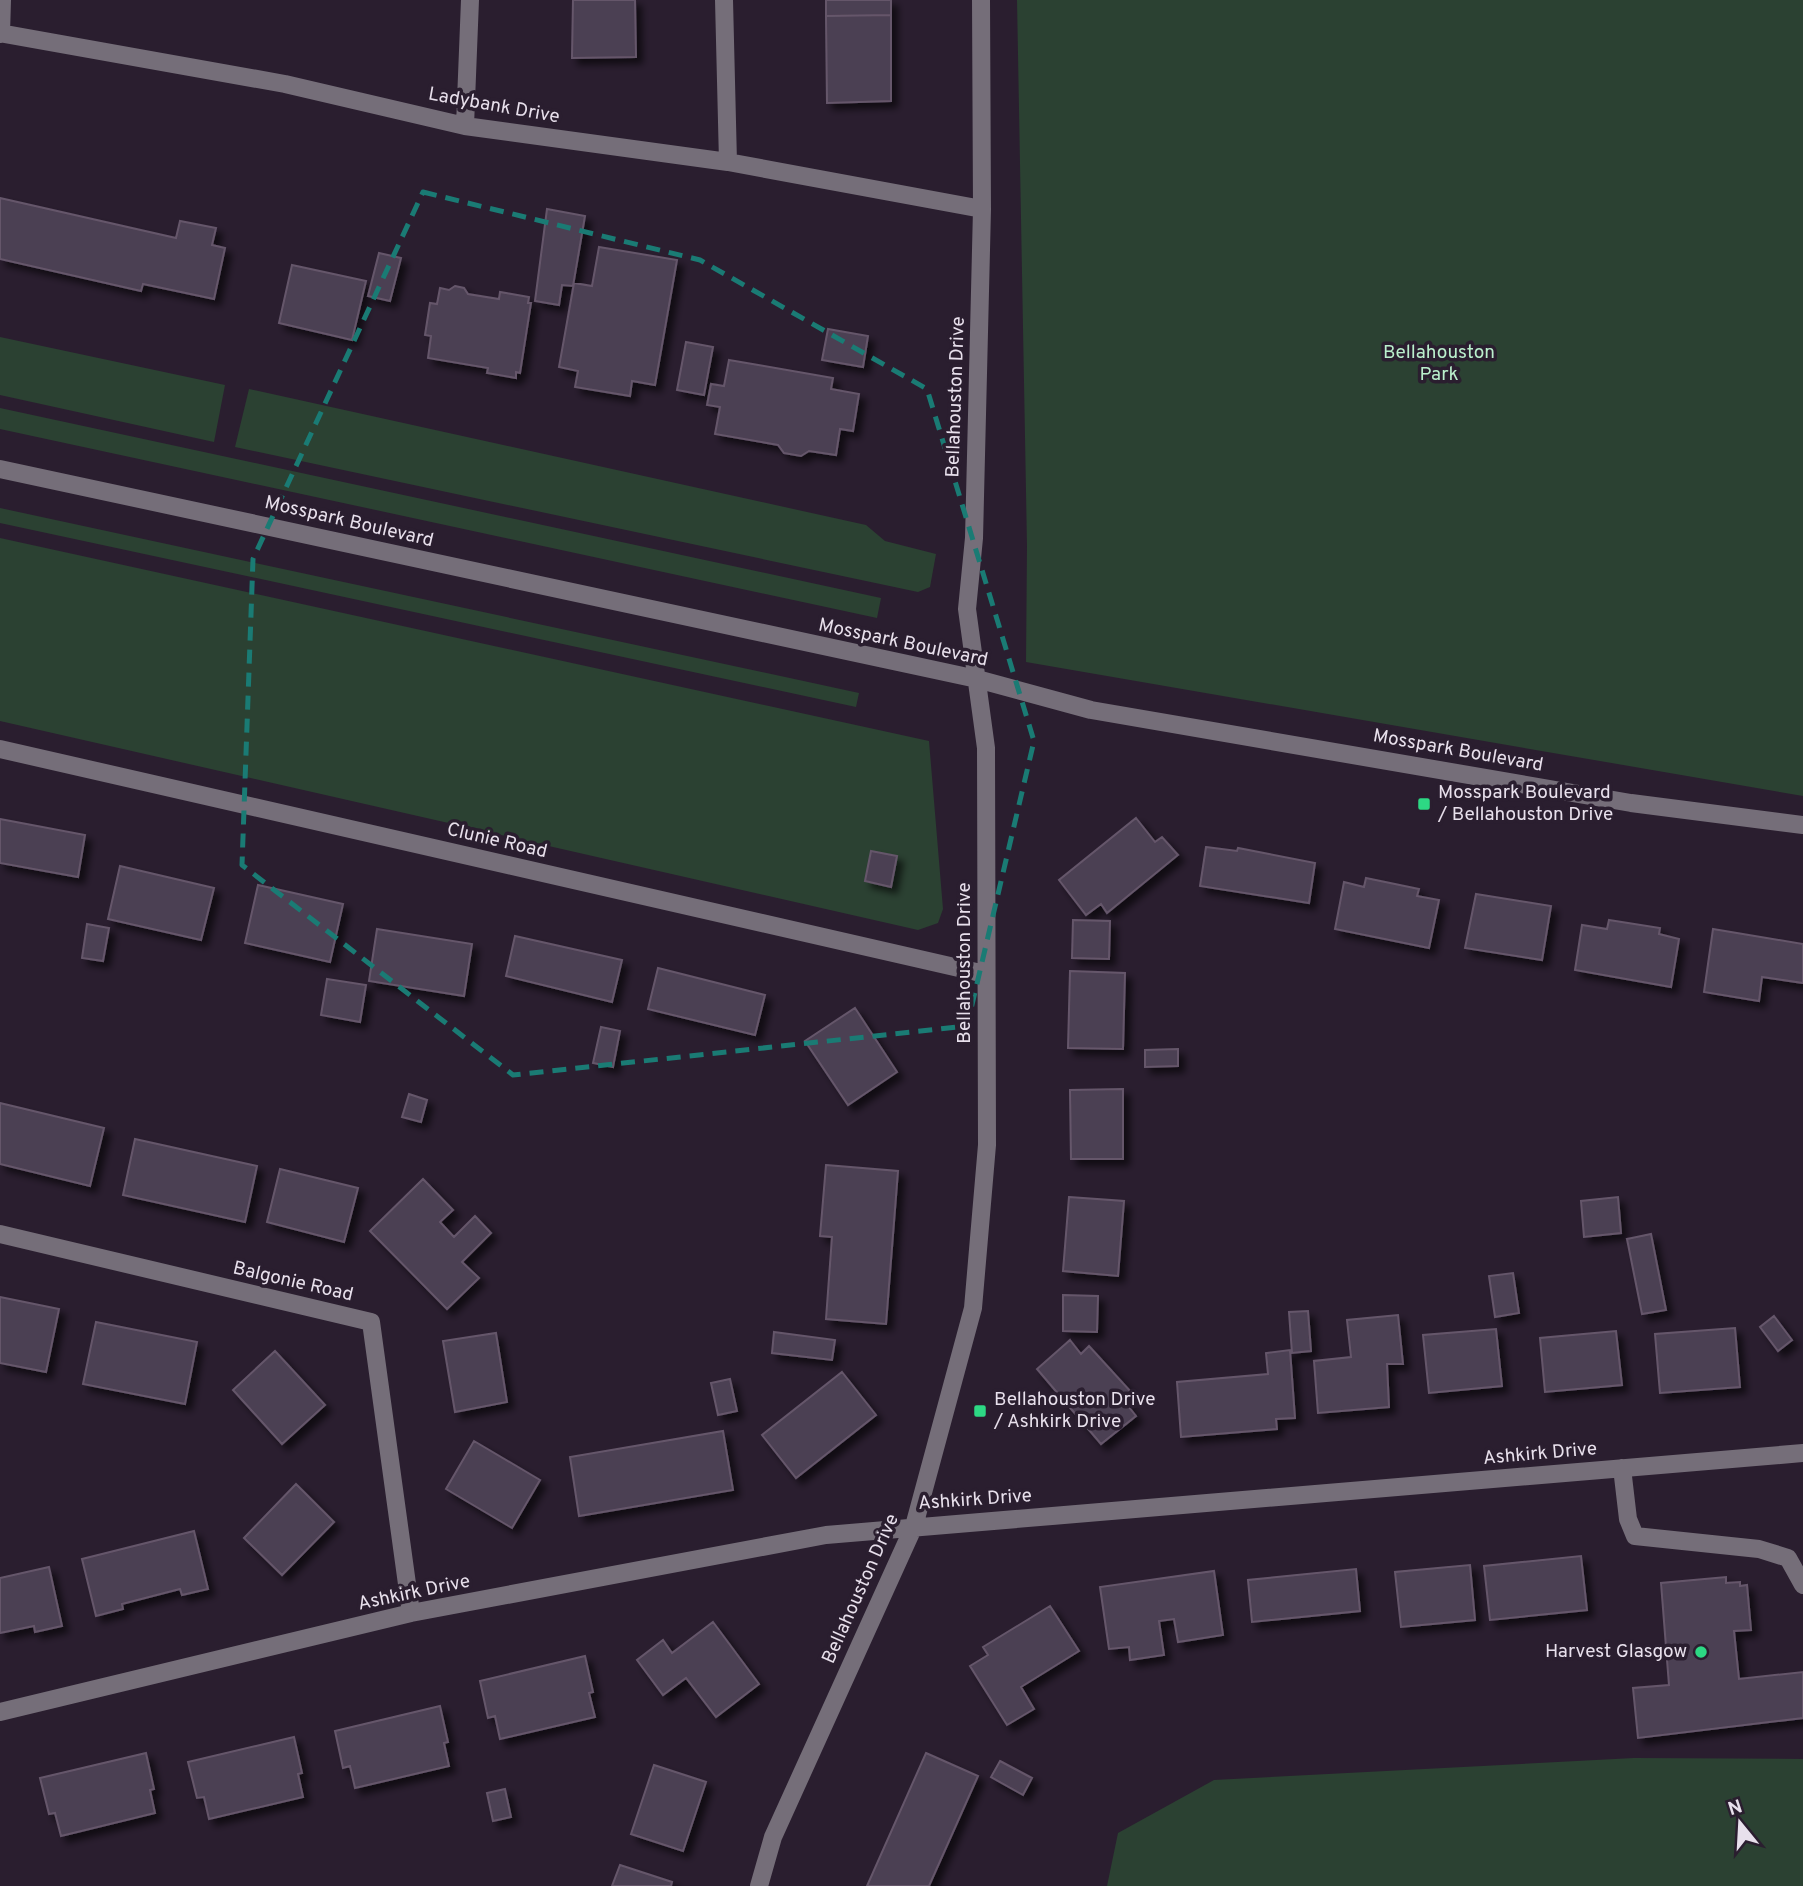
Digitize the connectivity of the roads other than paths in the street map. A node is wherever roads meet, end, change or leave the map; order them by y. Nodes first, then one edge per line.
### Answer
1 (2, 0) edge
2 (470, 0) edge
3 (724, 0) edge
4 (981, 0) edge
5 (1, 34) edge
6 (465, 126) junction
7 (728, 162) junction
8 (982, 209) junction
9 (0, 469) edge
10 (977, 679) junction
11 (0, 749) edge
12 (1803, 825) edge
13 (985, 974) junction
14 (0, 1234) edge
15 (1803, 1453) edge
16 (1622, 1468) junction
17 (914, 1526) junction
18 (1803, 1585) edge
19 (411, 1613) junction
20 (0, 1712) edge
21 (759, 1886) edge

1 - 5 street
2 - 6 street
3 - 7 street
4 - 8 street, Bellahouston Drive
5 - 6 street, Ladybank Drive
6 - 7 street, Ladybank Drive
7 - 8 street, Ladybank Drive
8 - 10 street, Bellahouston Drive
9 - 10 street, Mosspark Boulevard
10 - 12 street, Mosspark Boulevard
10 - 13 street, Bellahouston Drive
11 - 13 street, Clunie Road
13 - 17 street, Bellahouston Drive
14 - 19 street, Balgonie Road
15 - 16 street, Ashkirk Drive
16 - 17 street, Ashkirk Drive
16 - 18 street
17 - 19 street, Ashkirk Drive
17 - 21 street, Bellahouston Drive
19 - 20 street, Ashkirk Drive

